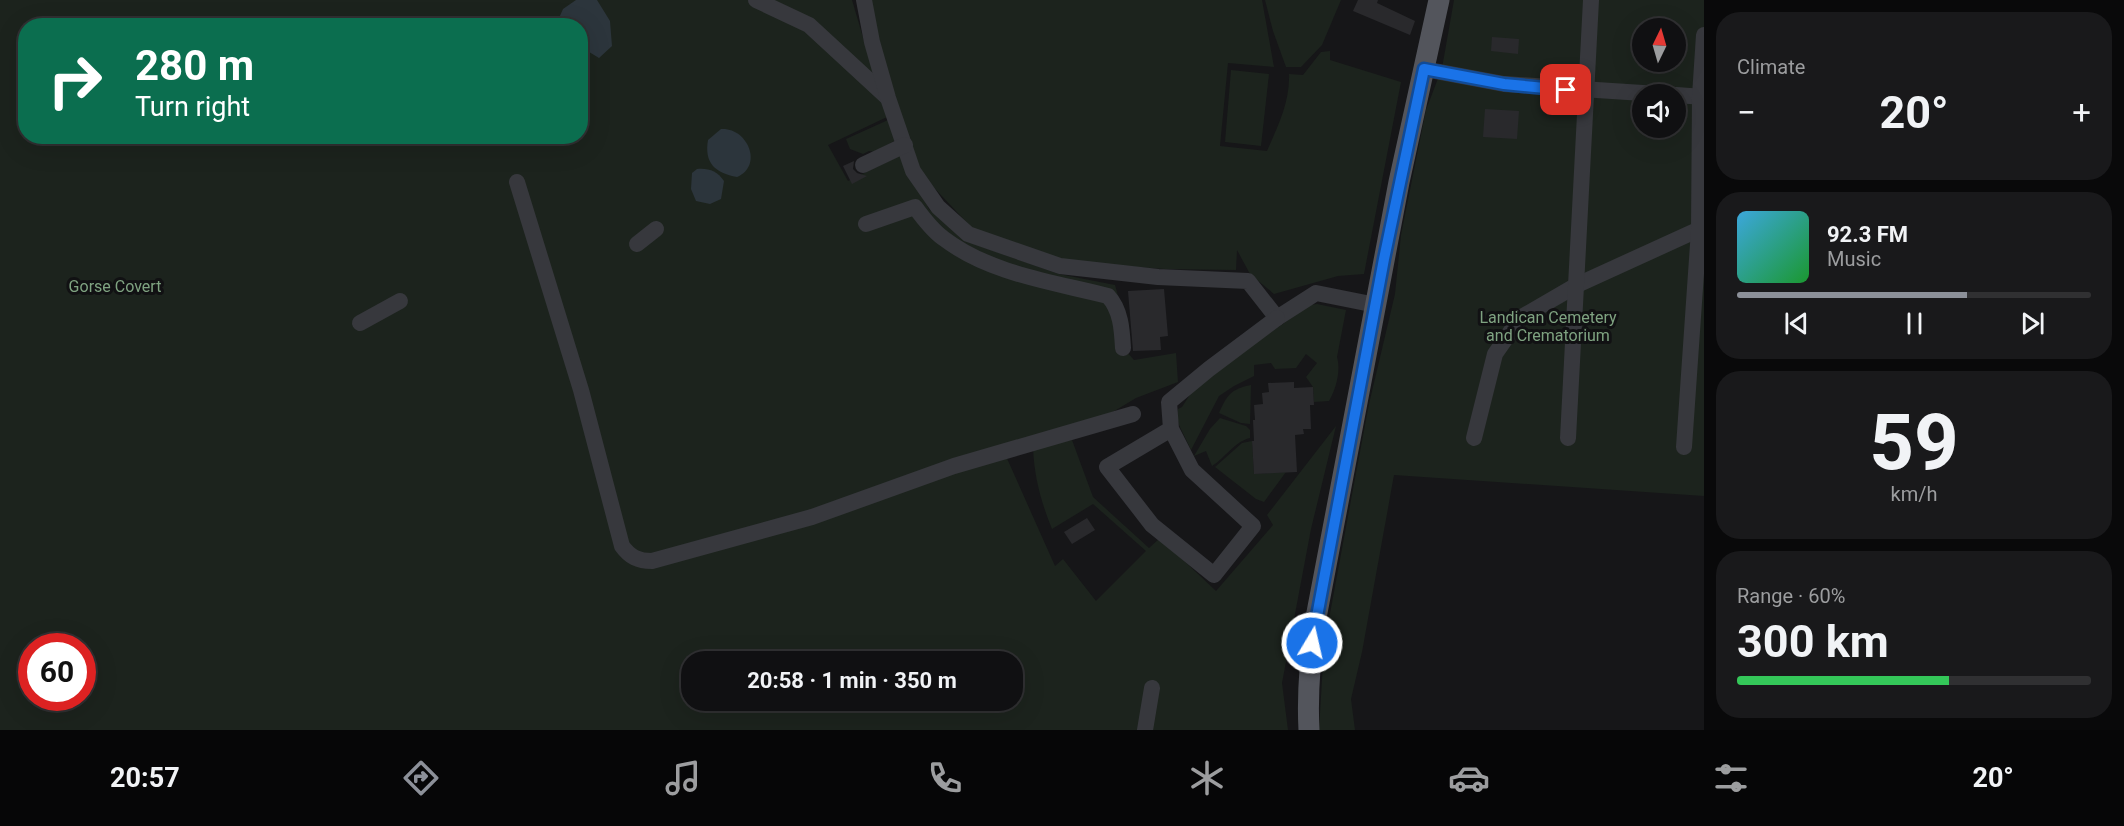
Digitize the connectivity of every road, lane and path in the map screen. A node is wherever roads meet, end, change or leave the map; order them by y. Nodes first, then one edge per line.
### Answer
1 (756, 0) edge
2 (864, 0) edge
3 (1439, 0) edge
4 (1591, 0) edge
5 (1704, 35) edge
6 (1424, 69) junction
7 (1704, 76) edge
8 (1587, 91) junction
9 (1632, 93) edge
10 (1686, 96) edge
11 (1702, 97) edge
12 (888, 98) junction
13 (905, 146) junction
14 (1704, 159) edge
15 (863, 165) dead end
16 (517, 182) dead end
17 (866, 224) dead end
18 (1701, 228) edge
19 (656, 229) dead end
20 (637, 244) dead end
21 (1576, 285) junction
22 (400, 302) dead end
23 (1376, 305) junction
24 (1277, 318) junction
25 (360, 323) dead end
26 (1123, 348) dead end
27 (1133, 414) dead end
28 (1171, 429) junction
29 (1474, 438) dead end
30 (1568, 438) dead end
31 (1684, 447) dead end
32 (1152, 688) dead end
33 (1145, 730) edge
34 (1310, 730) edge

1 - 12 lane
2 - 12 lane
3 - 6 main road
4 - 8 lane
5 - 11 lane
6 - 8 lane
6 - 23 main road
7 - 11 lane
8 - 9 lane
8 - 21 lane
10 - 11 lane
11 - 14 lane
11 - 18 lane
12 - 13 lane
13 - 15 lane
13 - 24 lane
16 - 27 lane
17 - 26 lane
18 - 21 lane
18 - 31 lane
19 - 20 lane
21 - 29 lane
21 - 30 lane
22 - 25 lane
23 - 24 lane
23 - 34 main road
24 - 28 lane
28 - 28 lane
32 - 33 lane

